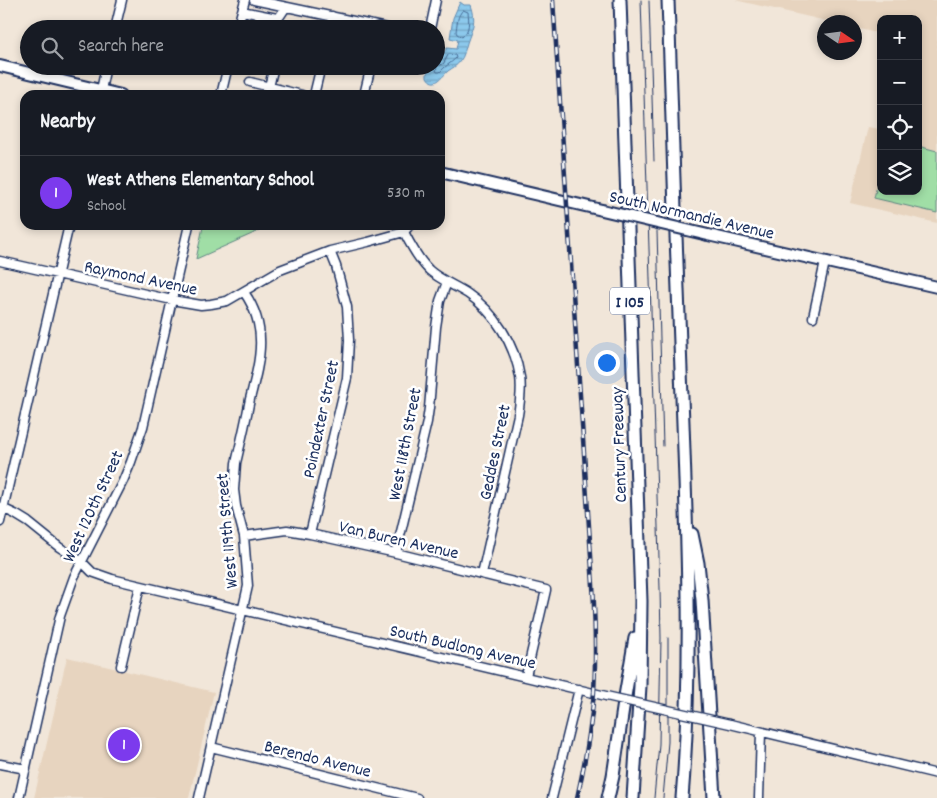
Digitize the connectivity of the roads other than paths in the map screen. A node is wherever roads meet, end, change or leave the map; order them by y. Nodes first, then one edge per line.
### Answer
1 (122, 0) edge
2 (245, 0) edge
3 (254, 0) edge
4 (436, 0) edge
5 (620, 0) edge
6 (668, 0) edge
7 (286, 7) junction
8 (242, 11) junction
9 (332, 16) junction
10 (117, 20) edge
11 (240, 20) edge
12 (331, 20) edge
13 (348, 20) edge
14 (432, 20) edge
15 (0, 66) edge
16 (20, 71) edge
17 (33, 75) edge
18 (104, 75) edge
19 (226, 75) edge
20 (272, 75) edge
21 (319, 75) edge
22 (368, 75) edge
23 (250, 82) dead end
24 (269, 86) junction
25 (89, 90) edge
26 (101, 90) edge
27 (222, 90) edge
28 (284, 90) edge
29 (315, 90) edge
30 (365, 90) edge
31 (445, 173) edge
32 (68, 230) edge
33 (188, 230) edge
34 (404, 232) joint
35 (330, 251) junction
36 (0, 262) edge
37 (825, 262) junction
38 (58, 275) junction
39 (448, 282) junction
40 (937, 287) edge
41 (244, 292) junction
42 (172, 300) junction
43 (813, 317) dead end
44 (2, 508) edge
45 (686, 510) junction
46 (0, 522) edge
47 (310, 534) junction
48 (244, 536) junction
49 (396, 553) junction
50 (82, 562) junction
51 (482, 574) junction
52 (140, 586) junction
53 (641, 601) junction
54 (243, 609) junction
55 (121, 666) dead end
56 (526, 676) junction
57 (579, 689) junction
58 (761, 732) junction
59 (211, 748) junction
60 (0, 764) edge
61 (26, 769) junction
62 (937, 774) edge
63 (19, 798) edge
64 (199, 798) edge
65 (417, 798) edge
66 (552, 798) edge
67 (608, 798) edge
68 (633, 798) edge
69 (682, 798) edge
70 (714, 798) edge
71 (760, 798) edge

1 - 10 street
2 - 8 street
3 - 7 street
4 - 14 street
5 - 53 highway, Century Freeway / I 105
6 - 45 highway
7 - 8 street
7 - 9 street
8 - 11 street
9 - 12 street
9 - 13 street
15 - 16 main road
17 - 25 main road
18 - 26 street
19 - 27 street
20 - 24 street
21 - 29 street
22 - 30 street
23 - 24 street
24 - 28 street
31 - 37 main road, South Normandie Avenue, bridge
32 - 38 street
33 - 42 street, West 120th Street
34 - 35 street, Raymond Avenue
34 - 39 street, Geddes Street
35 - 41 street, Raymond Avenue
35 - 47 street, Poindexter Street
36 - 38 street, Raymond Avenue
37 - 40 main road, South Normandie Avenue
37 - 43 street
38 - 42 street, Raymond Avenue
38 - 44 street
39 - 49 street, West 118th Street
39 - 51 street, Geddes Street
41 - 42 street, Raymond Avenue
41 - 48 street, West 119th Street
42 - 50 street, West 120th Street
44 - 46 street
44 - 50 street, South Budlong Avenue
45 - 69 highway
45 - 70 highway
47 - 48 street, Van Buren Avenue
47 - 49 street, Van Buren Avenue
48 - 54 street, West 119th Street
49 - 51 street, Van Buren Avenue
50 - 52 street, South Budlong Avenue
50 - 61 street, West 120th Street
51 - 56 street, Van Buren Avenue
52 - 54 street, South Budlong Avenue
52 - 55 street
53 - 67 highway
53 - 68 highway, Century Freeway / I 105
54 - 56 street, South Budlong Avenue
54 - 59 street, West 119th Street
56 - 57 street, South Budlong Avenue
57 - 58 street, South Budlong Avenue, bridge
57 - 66 street
58 - 62 street, South Budlong Avenue
58 - 71 street
59 - 64 street, West 119th Street
59 - 65 street, Berendo Avenue
60 - 61 street
61 - 63 street, West 120th Street

